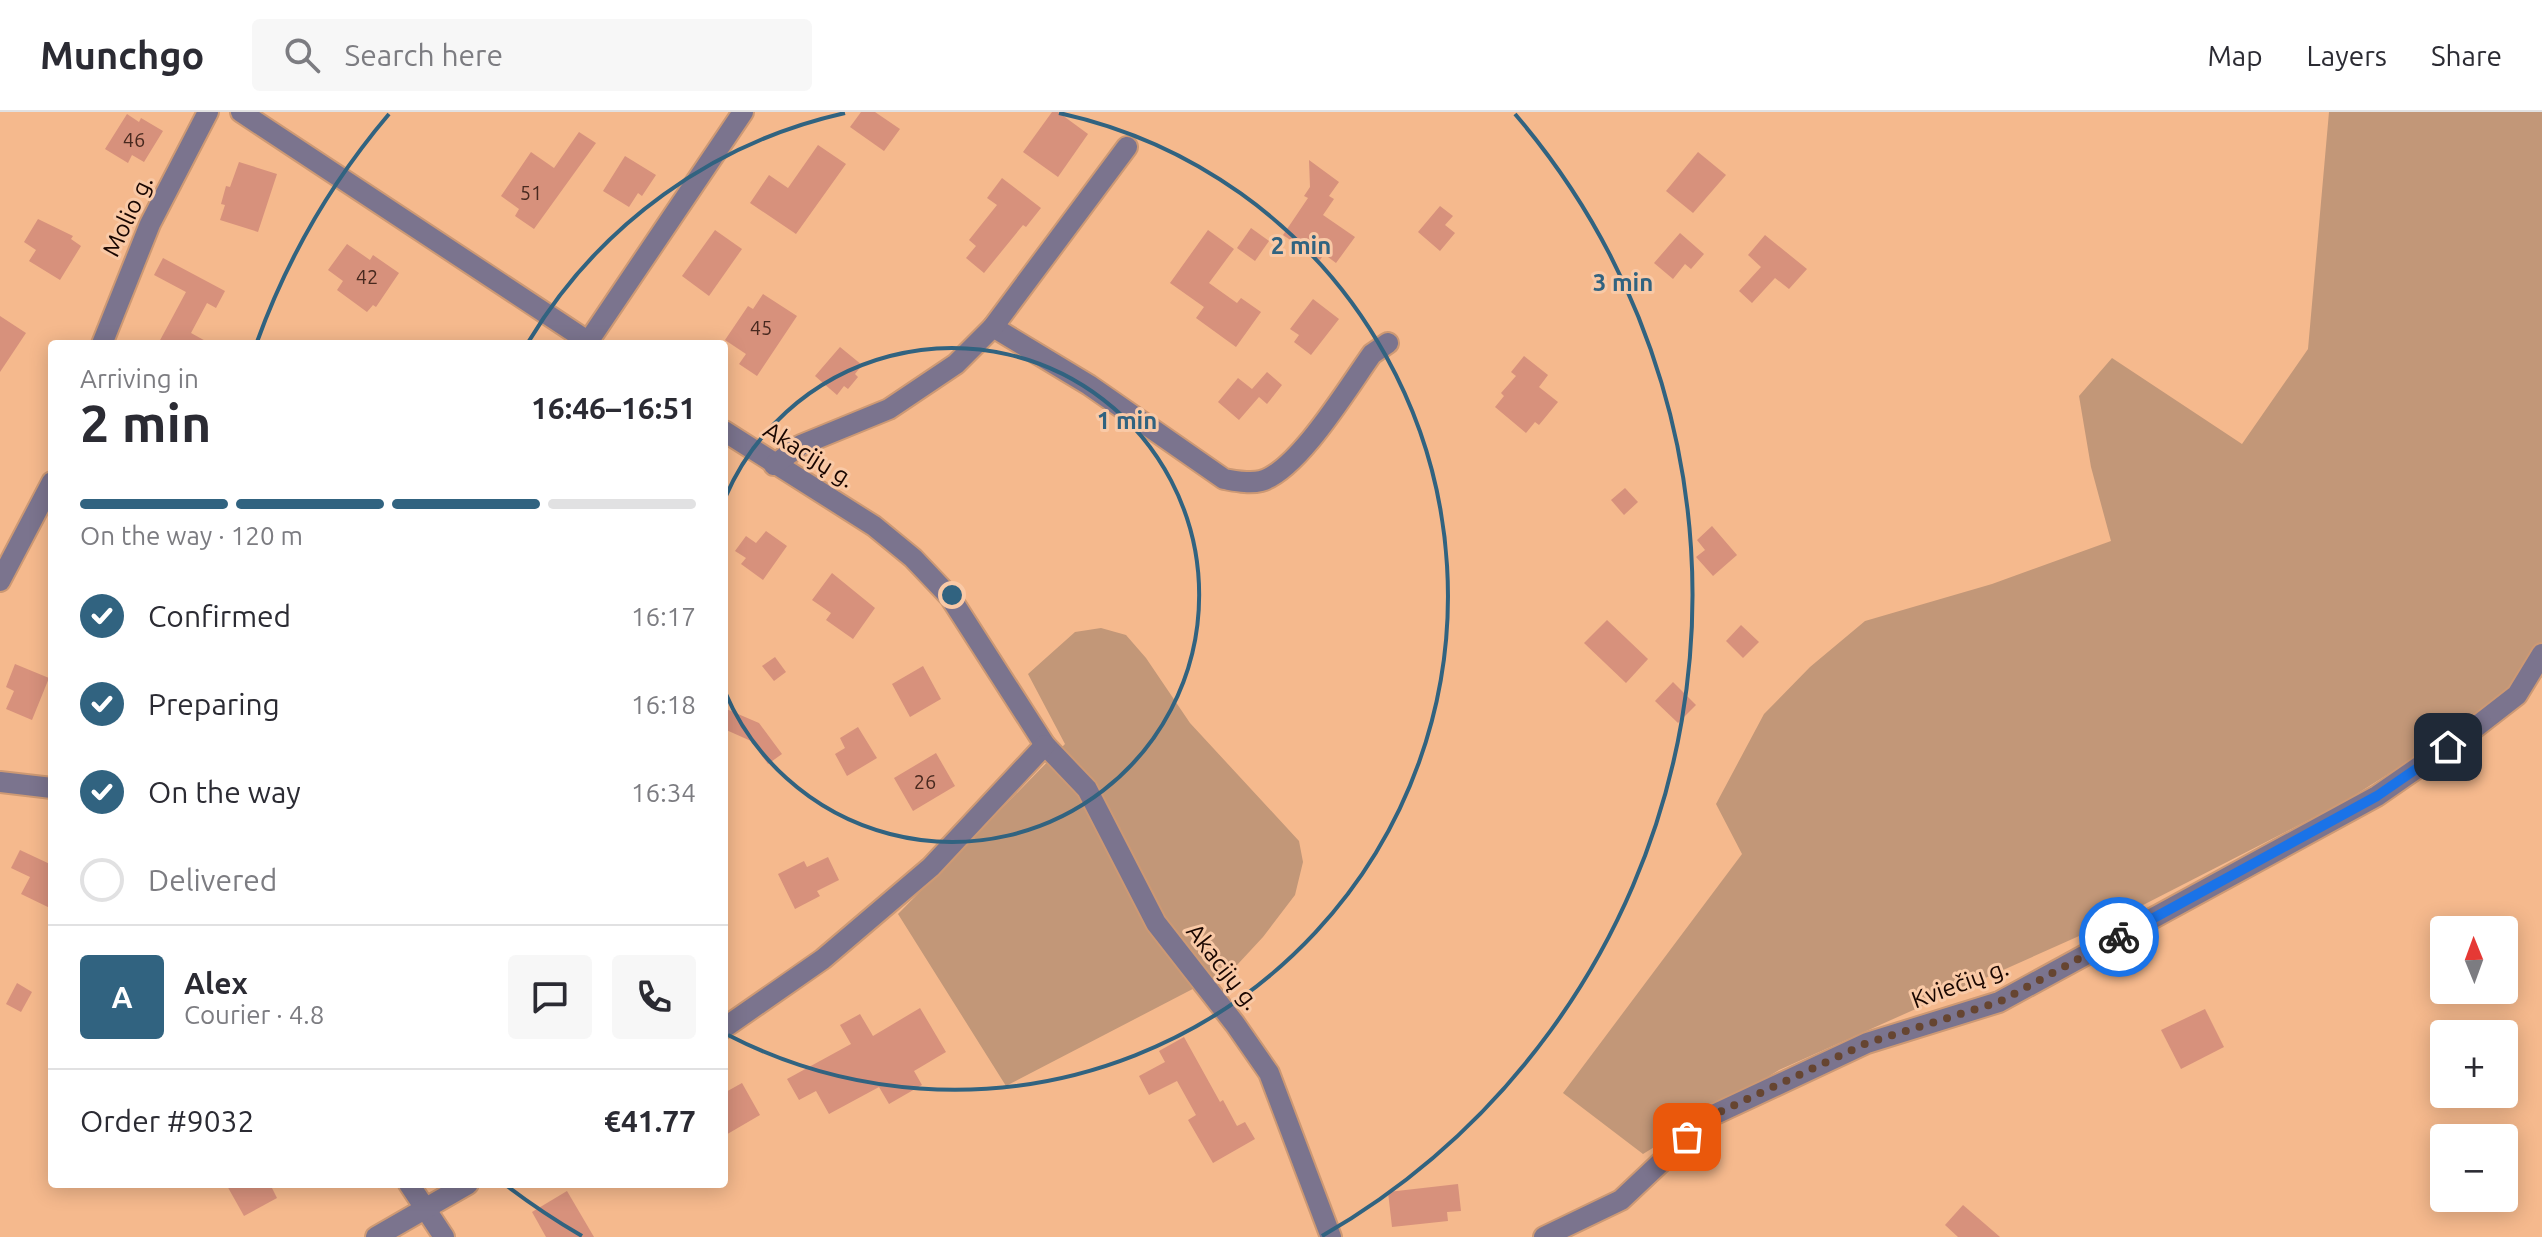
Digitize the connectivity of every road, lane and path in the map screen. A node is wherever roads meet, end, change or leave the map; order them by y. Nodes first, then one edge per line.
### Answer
1 (208, 112) edge
2 (241, 112) edge
3 (743, 112) edge
4 (1127, 147) dead end
5 (993, 327) junction
6 (104, 340) edge
7 (585, 340) edge
8 (592, 340) edge
9 (1388, 343) dead end
10 (728, 434) edge
11 (774, 465) junction
12 (48, 490) edge
13 (0, 581) edge
14 (2542, 654) edge
15 (1045, 745) junction
16 (0, 782) edge
17 (48, 788) edge
18 (728, 1025) edge
19 (412, 1188) edge
20 (461, 1188) edge
21 (426, 1208) junction
22 (376, 1237) edge
23 (444, 1237) edge
24 (1331, 1237) edge
25 (1544, 1237) edge

1 - 6 street, Molio g.
2 - 7 street
3 - 8 street
4 - 5 street
5 - 9 street
5 - 11 street
10 - 11 street, Akacijų g.
11 - 15 street, Akacijų g.
12 - 13 street
14 - 25 street, Kviečių g.
15 - 18 street
15 - 24 street, Akacijų g.
16 - 17 street
19 - 21 street
20 - 21 street
21 - 22 street
21 - 23 street

